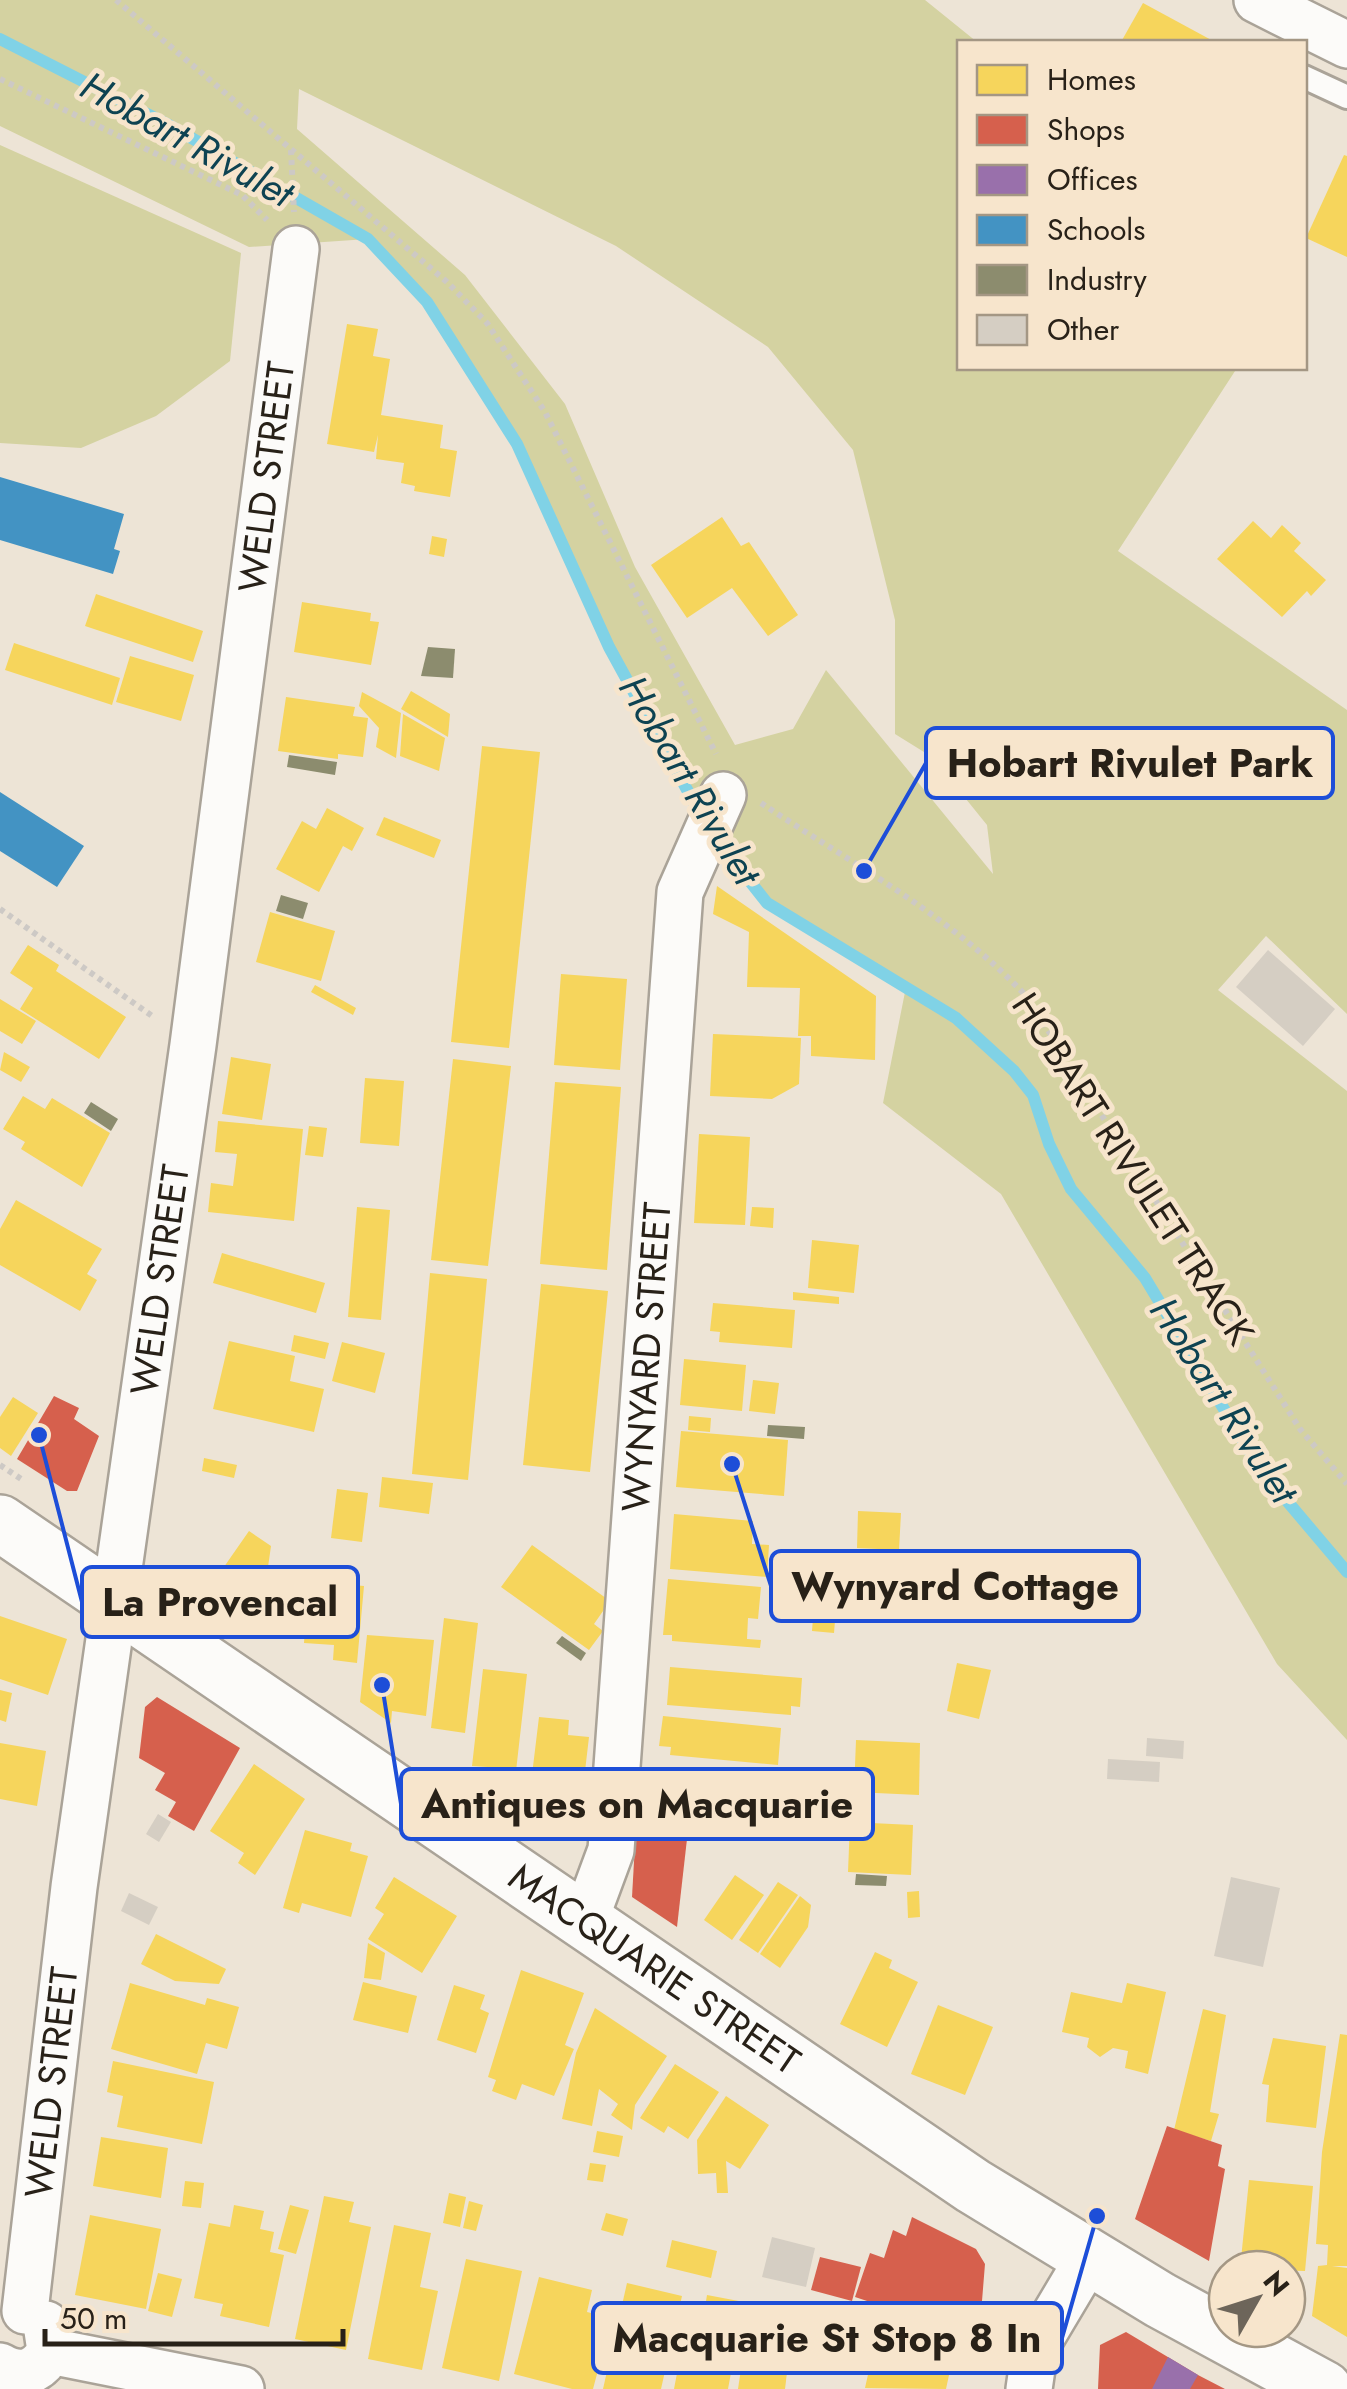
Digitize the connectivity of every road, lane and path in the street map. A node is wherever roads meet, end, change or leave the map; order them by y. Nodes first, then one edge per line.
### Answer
1 (116, 0) edge
2 (1258, 0) edge
3 (1347, 45) edge
4 (1307, 78) edge
5 (0, 79) edge
6 (1347, 97) edge
7 (290, 148) junction
8 (296, 249) junction
9 (726, 787) junction
10 (0, 910) edge
11 (164, 1024) dead end
12 (1347, 1484) edge
13 (0, 1523) edge
14 (117, 1602) junction
15 (584, 1923) junction
16 (1088, 2258) junction
17 (12, 2314) edge
18 (21, 2370) edge
19 (241, 2389) edge
20 (1029, 2389) edge
21 (1324, 2389) edge

1 - 7 path, HOBART RIVULET TRACK
2 - 3 street
4 - 6 lane
5 - 8 path
7 - 8 path
7 - 9 path, HOBART RIVULET TRACK
8 - 14 street, WELD STREET
9 - 12 path, HOBART RIVULET TRACK
9 - 15 street, WYNYARD STREET
10 - 11 path
13 - 14 street, MACQUARIE STREET
14 - 15 street, MACQUARIE STREET
14 - 17 street, WELD STREET
15 - 16 street, MACQUARIE STREET
16 - 20 street
16 - 21 street, MACQUARIE STREET
17 - 18 street
18 - 19 street

